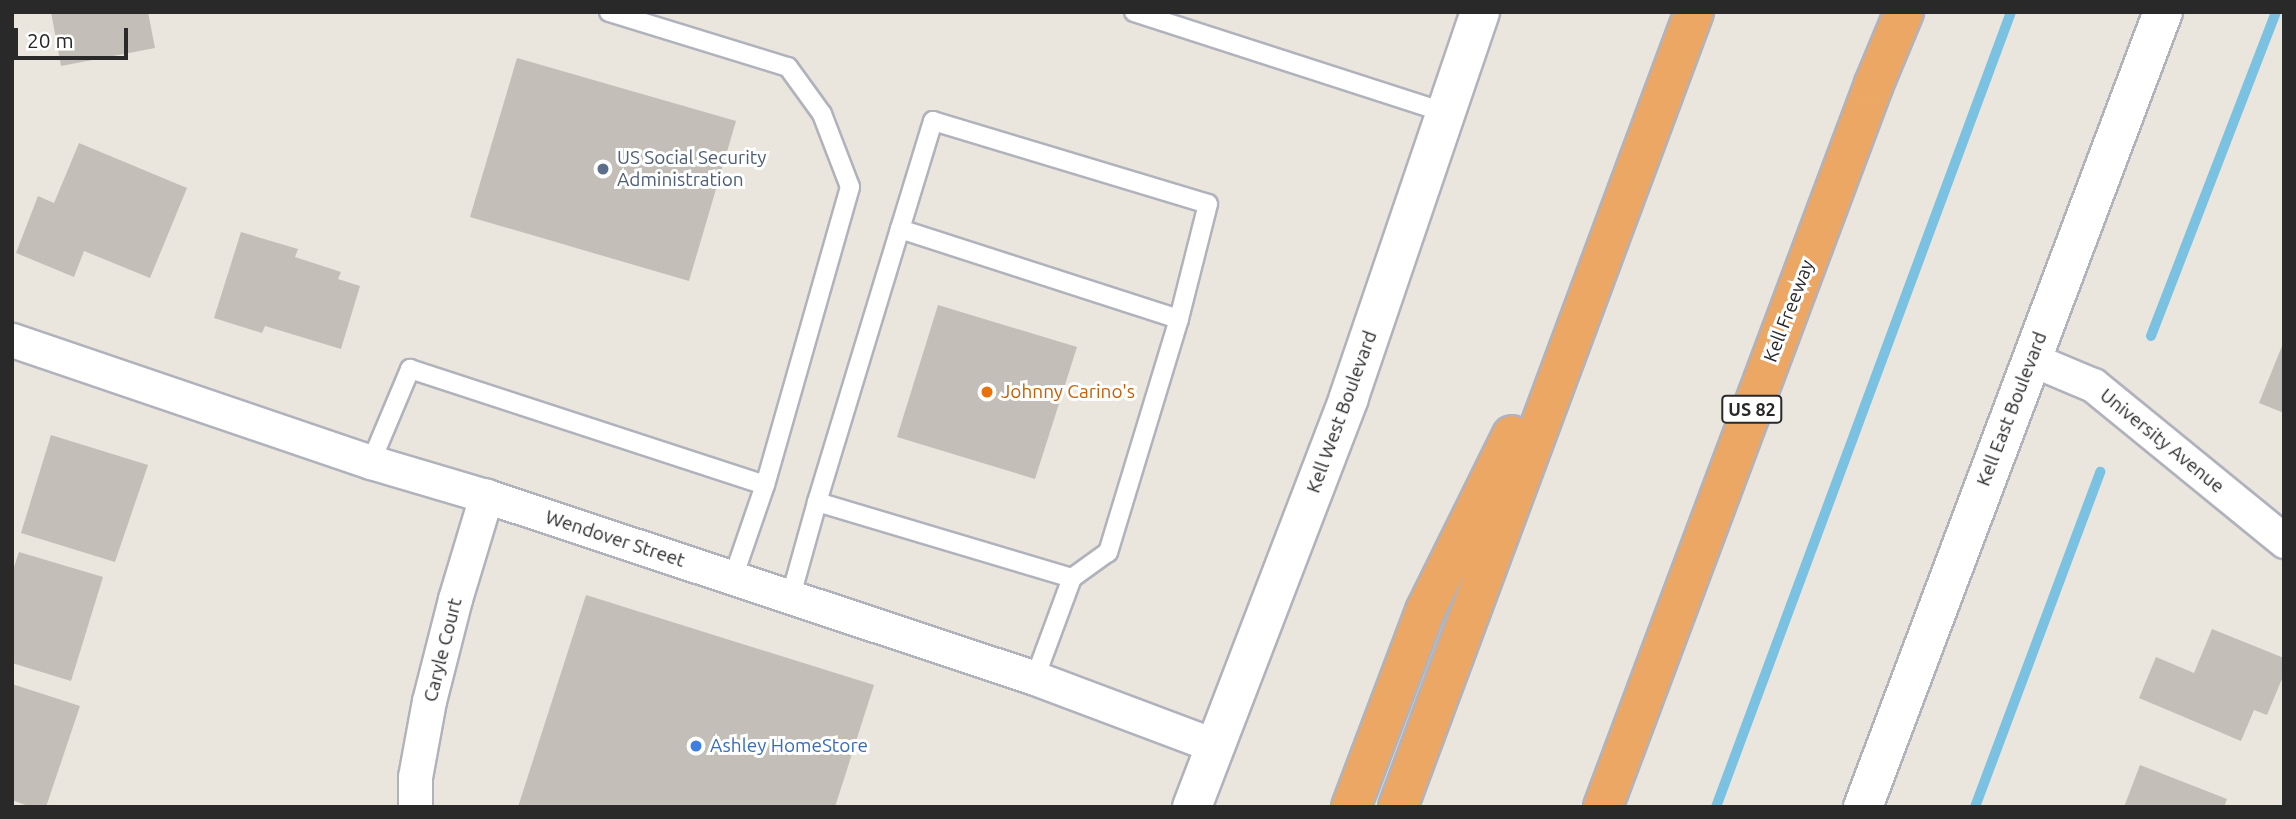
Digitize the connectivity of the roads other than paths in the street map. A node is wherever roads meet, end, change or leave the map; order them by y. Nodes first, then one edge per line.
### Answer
1 (609, 12) edge
2 (1134, 12) edge
3 (1480, 12) edge
4 (1675, 12) edge
5 (1694, 12) edge
6 (1904, 12) edge
7 (1911, 12) edge
8 (2163, 12) edge
9 (1874, 84) junction
10 (1446, 113) junction
11 (1647, 133) junction
12 (900, 229) junction
13 (1603, 251) junction
14 (1179, 319) junction
15 (12, 340) edge
16 (2031, 359) junction
17 (371, 462) junction
18 (765, 485) junction
19 (486, 496) junction
20 (817, 502) junction
21 (2284, 541) edge
22 (733, 578) junction
23 (1072, 578) junction
24 (790, 599) junction
25 (1035, 678) junction
26 (1216, 746) junction
27 (415, 807) edge
28 (1192, 807) edge
29 (1351, 807) edge
30 (1398, 807) edge
31 (1603, 807) edge
32 (1863, 807) edge

1 - 18 lane
2 - 10 lane
3 - 10 main road, Kell West Boulevard
4 - 11 highway
5 - 11 highway
6 - 9 highway, Kell Freeway / US 82
7 - 9 highway
8 - 16 main road, Kell East Boulevard
9 - 31 highway, Kell Freeway / US 82
10 - 26 main road, Kell West Boulevard
11 - 13 highway
12 - 14 lane
12 - 14 lane
12 - 20 lane
13 - 29 highway
13 - 30 highway
14 - 23 lane
15 - 17 street, Wendover Street
16 - 21 street, University Avenue
16 - 32 main road, Kell East Boulevard
17 - 18 lane
17 - 19 street, Wendover Street
18 - 22 lane
19 - 22 street, Wendover Street
19 - 27 street, Caryle Court
20 - 23 lane
20 - 24 lane
22 - 24 street, Wendover Street
23 - 25 lane
24 - 25 street, Wendover Street
25 - 26 street, Wendover Street
26 - 28 main road, Kell West Boulevard

